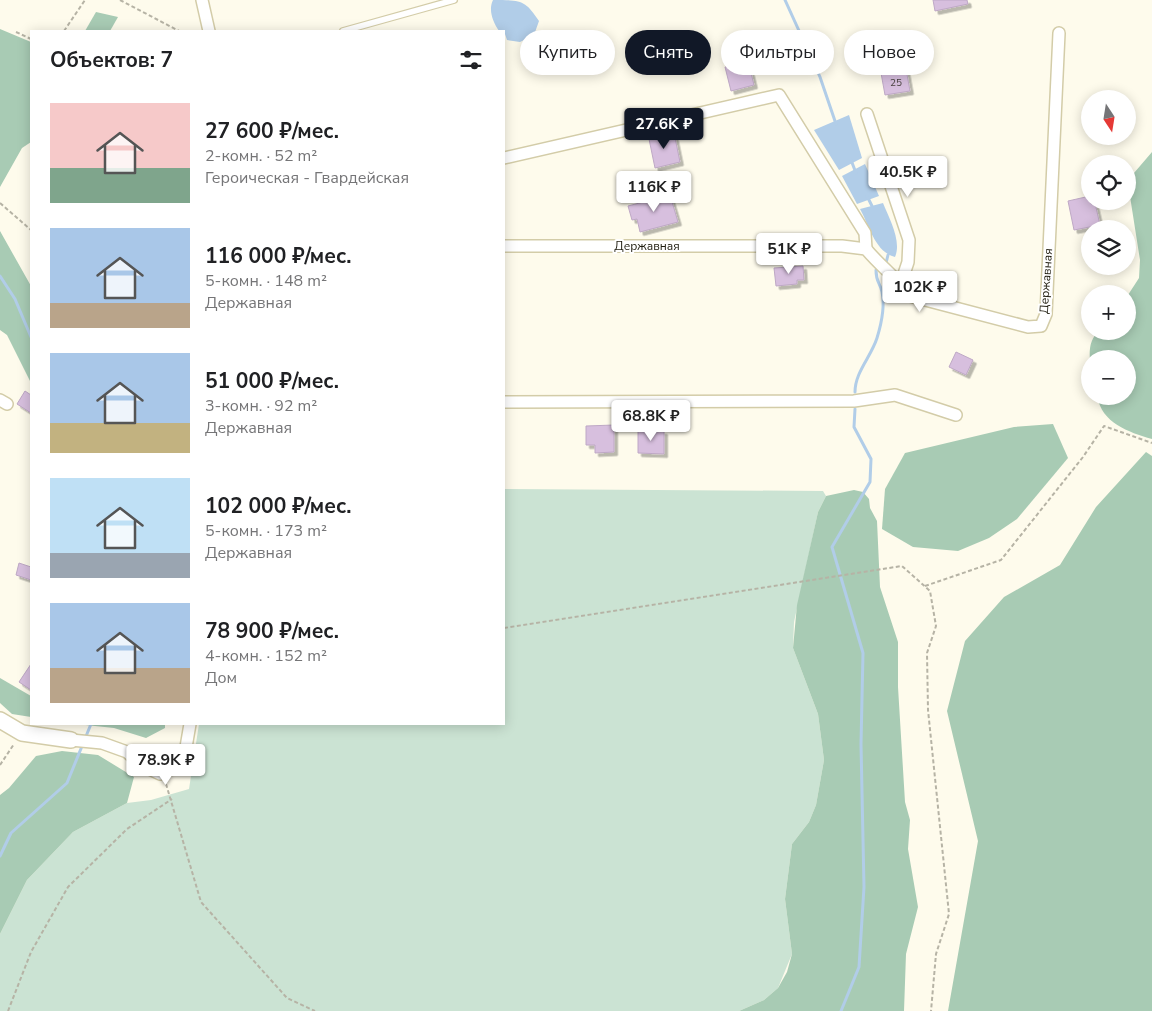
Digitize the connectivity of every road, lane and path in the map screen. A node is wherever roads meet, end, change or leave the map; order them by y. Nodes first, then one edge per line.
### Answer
1 (84, 0) edge
2 (120, 0) edge
3 (202, 0) edge
4 (454, 0) edge
5 (65, 30) edge
6 (177, 30) edge
7 (209, 30) edge
8 (347, 30) edge
9 (16, 32) dead end
10 (1059, 33) dead end
11 (30, 39) edge
12 (867, 114) dead end
13 (505, 158) edge
14 (0, 203) edge
15 (30, 229) edge
16 (505, 246) edge
17 (866, 249) junction
18 (901, 283) junction
19 (505, 402) edge
20 (956, 415) dead end
21 (1152, 444) edge
22 (924, 586) junction
23 (505, 628) edge
24 (0, 720) edge
25 (190, 725) edge
26 (22, 733) junction
27 (71, 740) joint
28 (0, 764) edge
29 (166, 784) dead end
30 (172, 799) junction
31 (8, 1011) edge
32 (315, 1011) edge
33 (931, 1011) edge

1 - 5 path
2 - 6 path
3 - 7 street
4 - 8 lane
9 - 11 path
10 - 18 street, Державная
12 - 18 street
13 - 17 street
14 - 15 path
16 - 17 street, Державная
17 - 18 street, Державная
19 - 20 street
21 - 22 path
22 - 23 path
22 - 33 path
24 - 26 street
25 - 27 street
26 - 27 street
26 - 28 path
29 - 30 path
30 - 31 path
30 - 32 path

